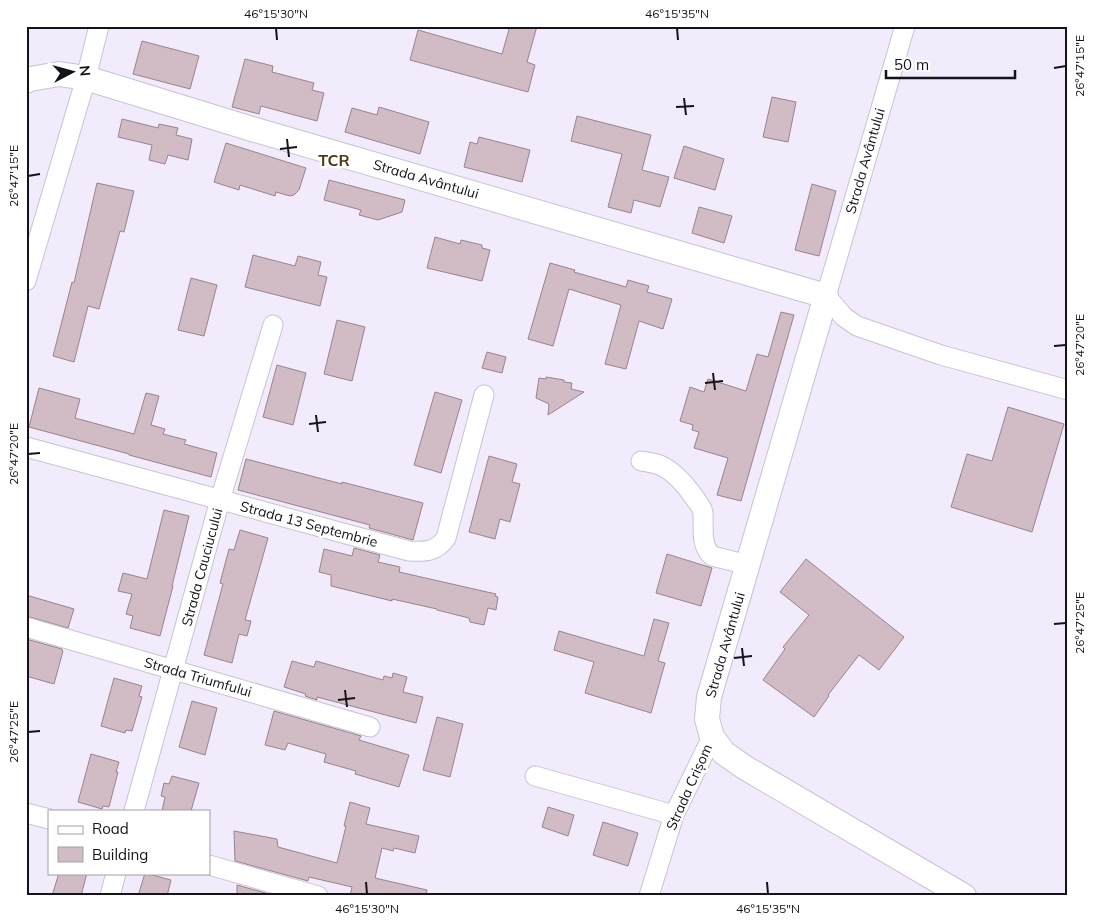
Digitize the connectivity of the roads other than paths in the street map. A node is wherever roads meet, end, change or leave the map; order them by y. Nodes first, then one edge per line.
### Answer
1 (99, 26) edge
2 (905, 26) edge
3 (86, 78) junction
4 (26, 81) edge
5 (26, 281) edge
6 (826, 296) junction
7 (273, 325) dead end
8 (1068, 390) edge
9 (484, 395) dead end
10 (26, 447) edge
11 (641, 461) dead end
12 (220, 500) junction
13 (748, 566) junction
14 (26, 627) edge
15 (174, 670) junction
16 (370, 727) dead end
17 (712, 736) junction
18 (534, 776) dead end
19 (134, 810) edge
20 (26, 813) edge
21 (674, 815) junction
22 (48, 819) edge
23 (210, 865) edge
24 (116, 874) edge
25 (110, 896) edge
26 (318, 896) edge
27 (649, 896) edge
28 (964, 896) edge

1 - 3 street
2 - 6 street, Strada Avântului
3 - 4 main road, Strada Avântului
3 - 5 street
3 - 6 main road, Strada Avântului
6 - 8 street
6 - 13 main road, Strada Avântului
7 - 12 street, Strada Cauciucului
9 - 12 street, Strada 13 Septembrie
10 - 12 street, Strada 13 Septembrie
11 - 13 street
12 - 15 street, Strada Cauciucului
13 - 17 main road, Strada Avântului
14 - 15 street, Strada Triumfului
15 - 16 street, Strada Triumfului
15 - 19 street, Strada Cauciucului
17 - 21 street, Strada Crișom
17 - 28 main road, Strada Avântului
18 - 21 street
20 - 22 street
21 - 27 street, Strada Crișom
23 - 26 street
24 - 25 street

